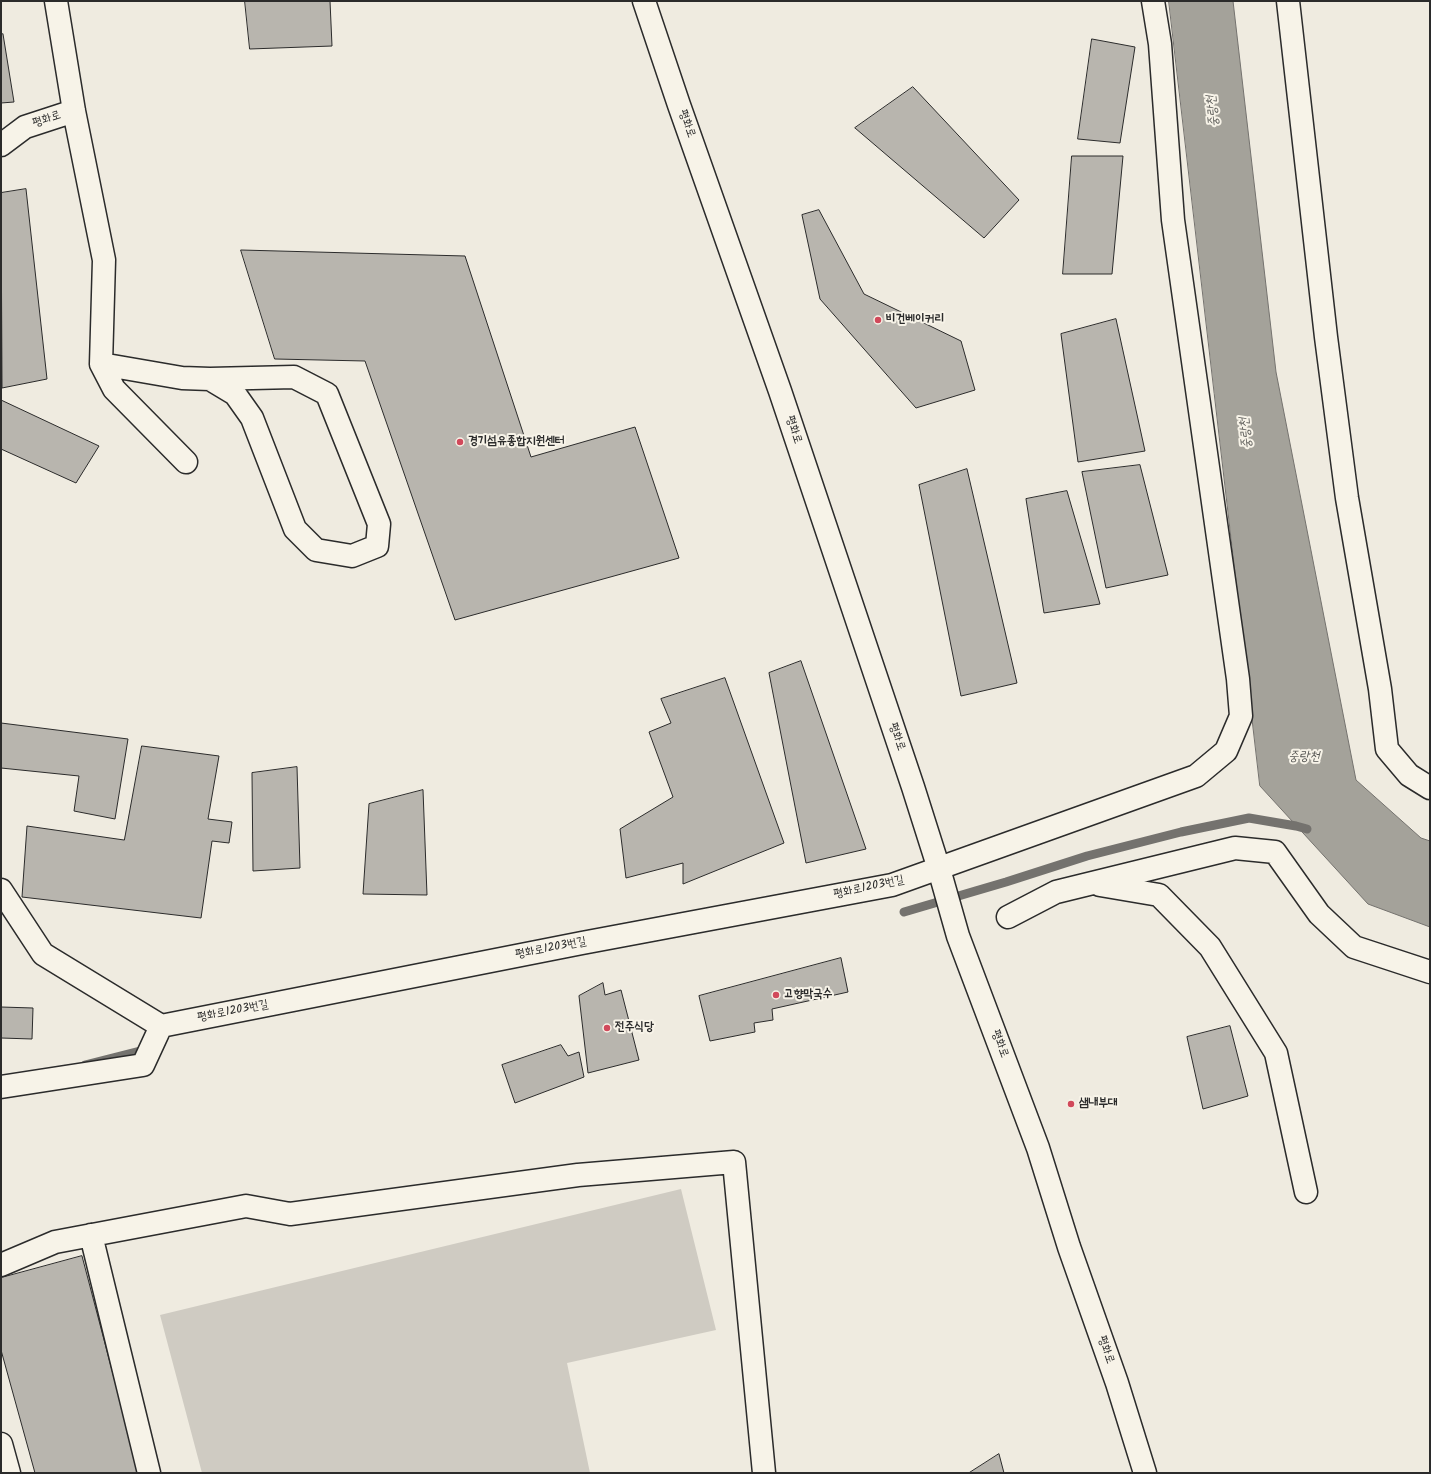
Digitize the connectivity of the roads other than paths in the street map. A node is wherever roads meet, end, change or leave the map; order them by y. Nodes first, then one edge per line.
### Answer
1 (56, 1) edge
2 (644, 1) edge
3 (1153, 1) edge
4 (1288, 1) edge
5 (74, 111) junction
6 (1, 146) edge
7 (101, 364) junction
8 (210, 380) junction
9 (186, 462) dead end
10 (1430, 788) edge
11 (942, 877) junction
12 (1091, 884) junction
13 (1, 890) edge
14 (1008, 917) dead end
15 (1430, 972) edge
16 (161, 1026) junction
17 (1, 1087) edge
18 (1306, 1192) dead end
19 (90, 1235) junction
20 (1, 1265) edge
21 (1, 1444) edge
22 (9, 1473) edge
23 (149, 1473) edge
24 (764, 1473) edge
25 (1144, 1473) edge

1 - 5 street
2 - 11 street, 평화로
3 - 11 street, 평화로1203번길
4 - 10 street
5 - 6 street, 평화로
5 - 7 street
7 - 8 street
7 - 9 street
8 - 8 street
11 - 16 street, 평화로1203번길
11 - 25 street, 평화로
12 - 14 street
12 - 15 street
12 - 18 street
13 - 16 street
16 - 17 street
19 - 20 street
19 - 23 street
19 - 24 street
21 - 22 street

